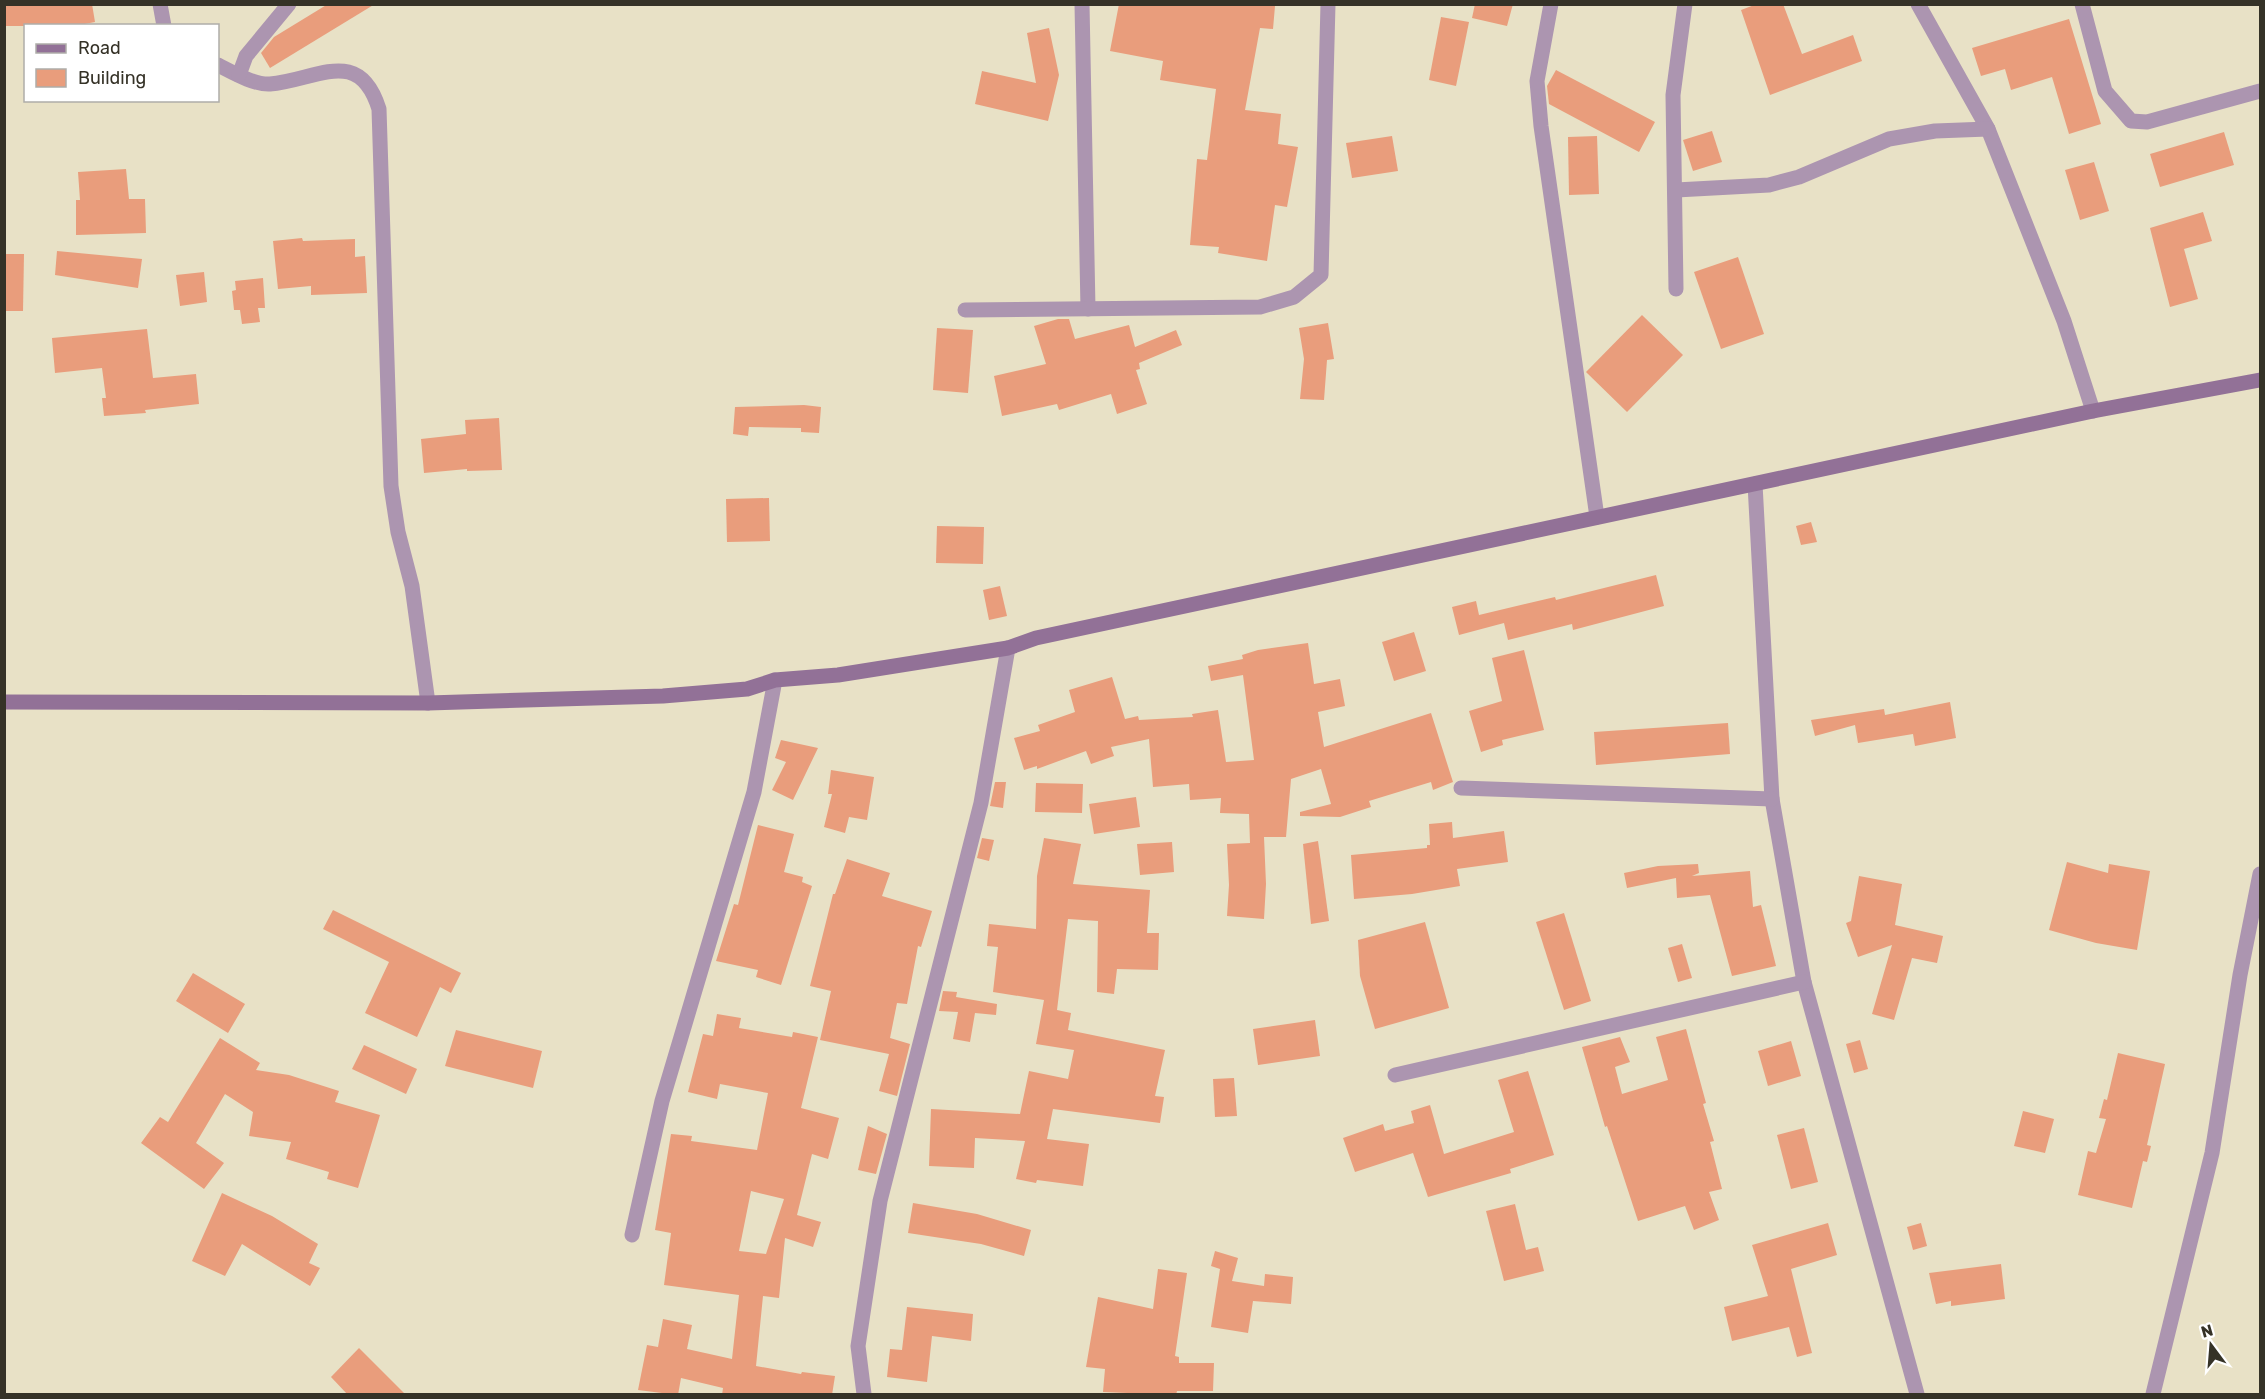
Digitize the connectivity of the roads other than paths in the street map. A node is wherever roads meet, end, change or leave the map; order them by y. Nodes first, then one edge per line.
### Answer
1 (160, 4) edge
2 (289, 4) edge
3 (1082, 4) edge
4 (1328, 4) edge
5 (1551, 4) edge
6 (1685, 4) edge
7 (1917, 4) edge
8 (2082, 4) edge
9 (164, 24) edge
10 (219, 66) edge
11 (239, 75) junction
12 (2260, 91) edge
13 (1988, 129) junction
14 (1676, 190) junction
15 (1676, 289) dead end
16 (1088, 309) junction
17 (965, 310) dead end
18 (2260, 380) edge
19 (2093, 411) junction
20 (1755, 484) junction
21 (1597, 517) junction
22 (1008, 648) junction
23 (775, 680) junction
24 (4, 702) edge
25 (428, 703) junction
26 (1461, 788) dead end
27 (1772, 799) junction
28 (2260, 874) edge
29 (1804, 982) junction
30 (1395, 1075) dead end
31 (632, 1235) dead end
32 (864, 1395) edge
33 (1917, 1395) edge
34 (2153, 1395) edge

1 - 9 street
2 - 11 street
3 - 16 street
4 - 16 street
5 - 21 street
6 - 14 street
7 - 13 street
8 - 12 street
10 - 11 street
11 - 25 street
13 - 14 street
13 - 19 street
14 - 15 street
16 - 17 street
18 - 19 main road
19 - 20 main road
20 - 21 main road
20 - 27 street
21 - 22 main road
22 - 23 main road
22 - 32 street
23 - 25 main road
23 - 31 street
24 - 25 main road
26 - 27 street
27 - 29 street
28 - 34 street
29 - 30 street
29 - 33 street

